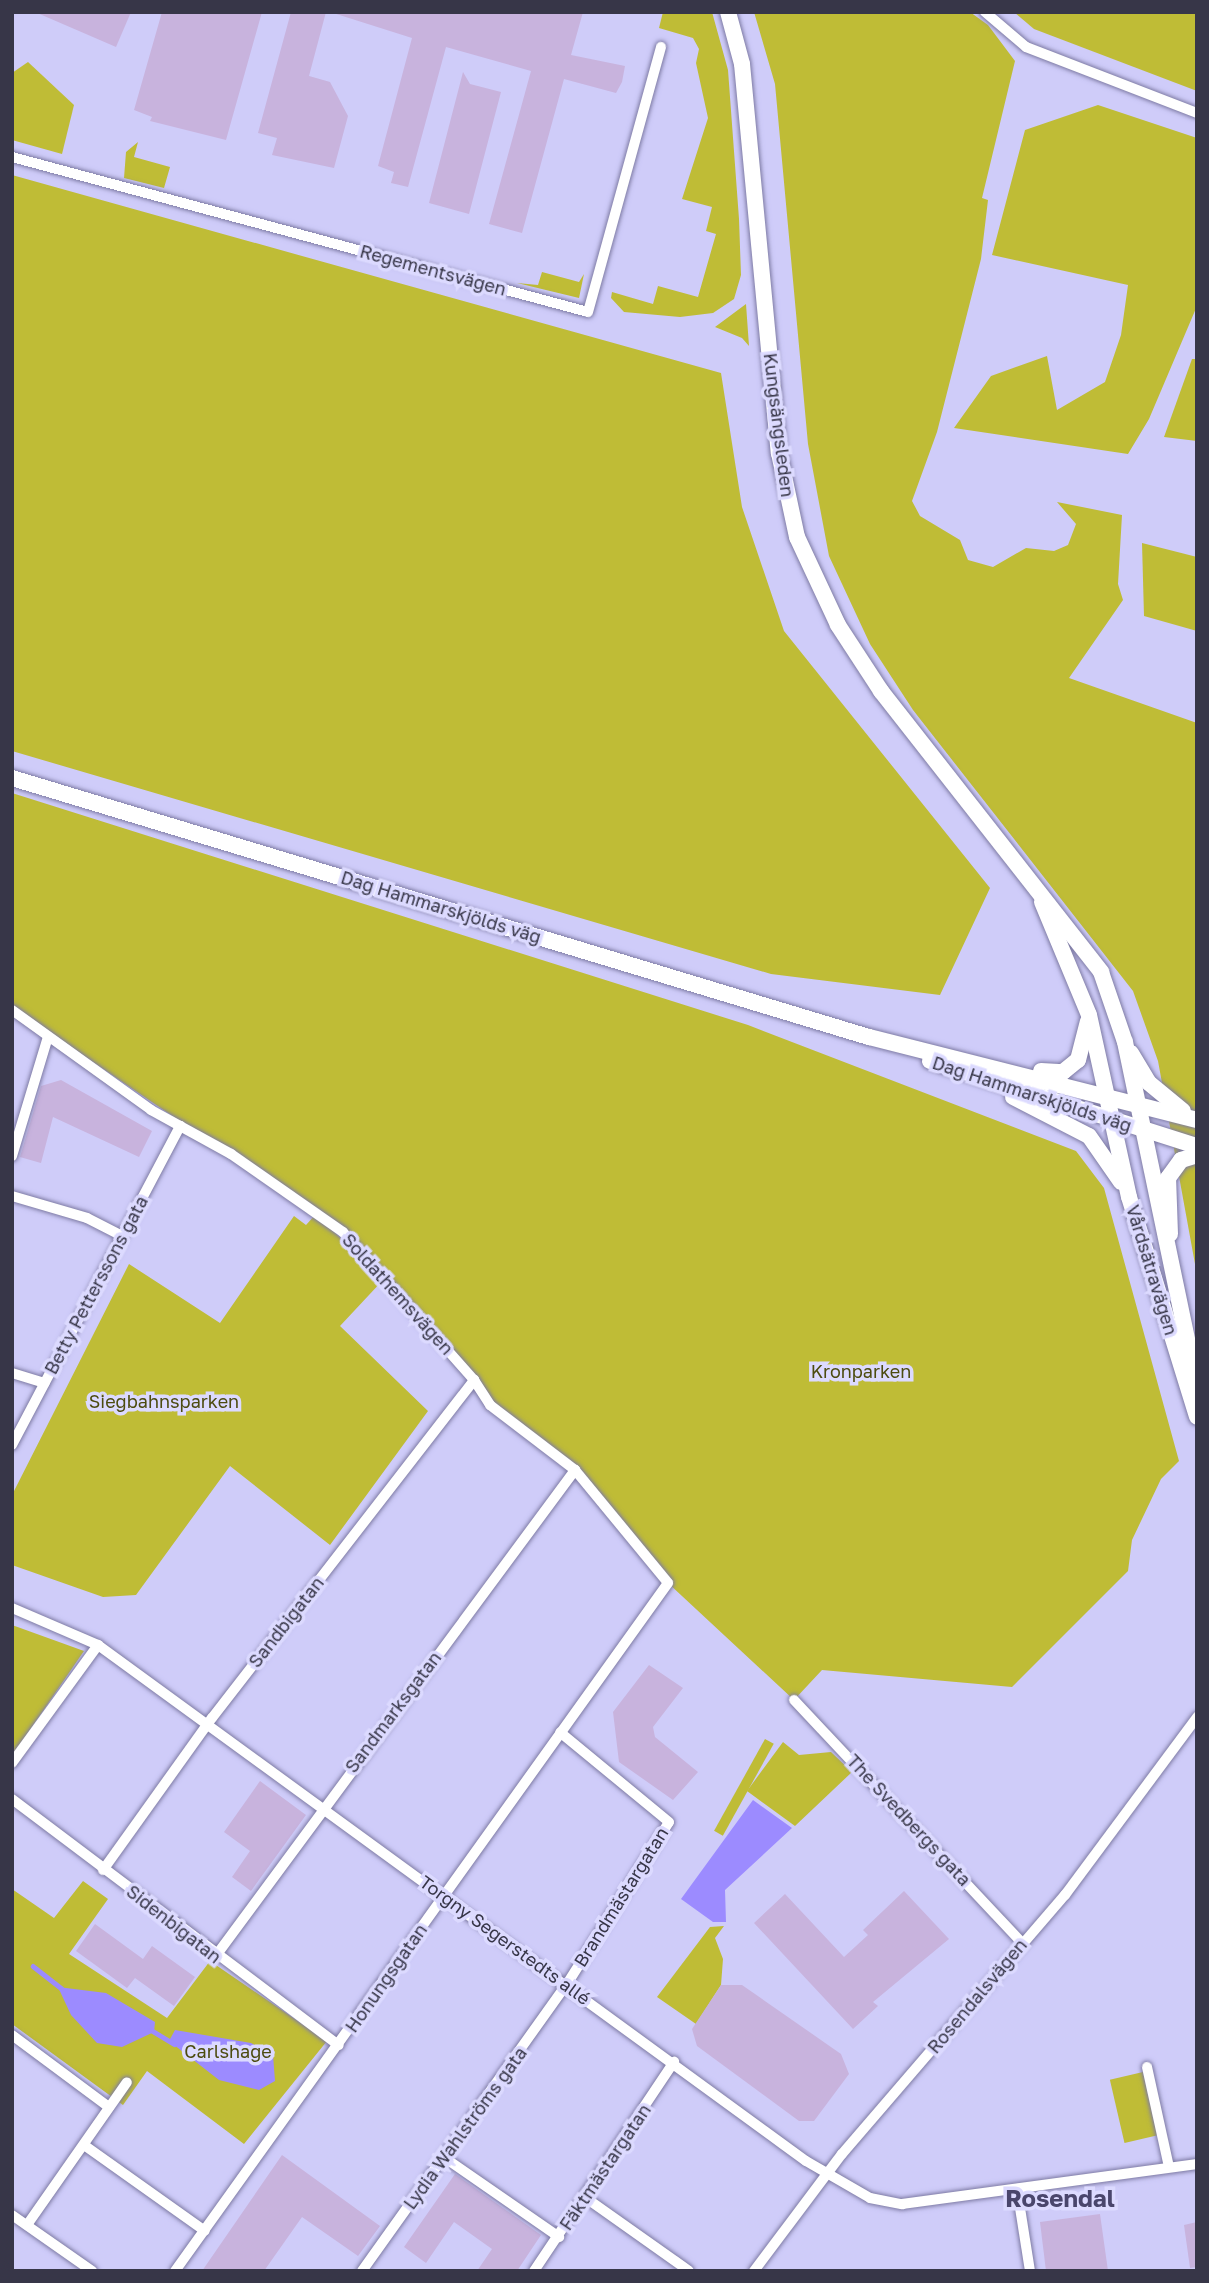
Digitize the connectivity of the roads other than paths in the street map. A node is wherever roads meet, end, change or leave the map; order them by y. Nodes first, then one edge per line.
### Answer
1 (728, 12) edge
2 (985, 12) edge
3 (661, 47) dead end
4 (1197, 113) edge
5 (12, 157) edge
6 (12, 778) edge
7 (1037, 891) junction
8 (12, 1010) edge
9 (1089, 1015) junction
10 (48, 1037) junction
11 (869, 1037) junction
12 (1125, 1042) junction
13 (1001, 1069) junction
14 (993, 1085) junction
15 (1110, 1095) junction
16 (1136, 1101) junction
17 (1197, 1120) edge
18 (1115, 1121) junction
19 (180, 1126) junction
20 (1142, 1129) junction
21 (1197, 1146) edge
22 (1197, 1155) edge
23 (12, 1156) edge
24 (12, 1196) edge
25 (1129, 1197) junction
26 (122, 1236) junction
27 (1169, 1247) junction
28 (12, 1373) edge
29 (474, 1380) junction
30 (44, 1384) junction
31 (1197, 1388) edge
32 (1197, 1417) edge
33 (12, 1445) edge
34 (575, 1470) junction
35 (668, 1583) joint
36 (12, 1608) edge
37 (98, 1645) junction
38 (794, 1700) dead end
39 (1197, 1717) edge
40 (207, 1726) junction
41 (560, 1732) junction
42 (12, 1763) edge
43 (12, 1799) edge
44 (321, 1808) junction
45 (103, 1870) junction
46 (443, 1896) junction
47 (1022, 1943) junction
48 (215, 1957) junction
49 (567, 1984) junction
50 (12, 2035) edge
51 (339, 2045) junction
52 (674, 2062) junction
53 (1147, 2067) dead end
54 (127, 2081) dead end
55 (109, 2107) junction
56 (84, 2145) junction
57 (445, 2158) junction
58 (1197, 2164) edge
59 (1169, 2168) junction
60 (826, 2175) junction
61 (1017, 2189) junction
62 (586, 2198) junction
63 (12, 2215) edge
64 (27, 2225) junction
65 (205, 2231) junction
66 (559, 2237) junction
67 (92, 2271) edge
68 (175, 2271) edge
69 (362, 2271) edge
70 (534, 2271) edge
71 (689, 2271) edge
72 (754, 2271) edge
73 (1030, 2271) edge

1 - 7 main road, Kungsängsleden
2 - 4 street
3 - 5 street, Regementsvägen
6 - 11 main road, Dag Hammarskjölds väg
7 - 9 main road, Kungsängsleden
7 - 12 main road, Kungsängsleden
8 - 10 street, Soldathemsvägen
9 - 13 main road
9 - 15 main road, Kungsängsleden
10 - 19 street, Soldathemsvägen
10 - 23 street
11 - 13 main road, Dag Hammarskjölds väg
11 - 14 main road, Dag Hammarskjölds väg
12 - 16 main road, Kungsängsleden
12 - 17 main road
13 - 15 main road, Dag Hammarskjölds väg
14 - 18 main road, Dag Hammarskjölds väg
14 - 25 main road
15 - 16 main road, Dag Hammarskjölds väg
15 - 18 main road, Kungsängsleden
16 - 17 main road, Dag Hammarskjölds väg
16 - 20 main road, Kungsängsleden
18 - 20 main road, Dag Hammarskjölds väg
18 - 25 main road, Vårdsätravägen
19 - 26 street, Betty Petterssons gata
19 - 29 street, Soldathemsvägen
20 - 21 main road, Dag Hammarskjölds väg
20 - 27 main road, Vårdsätravägen
22 - 27 main road
24 - 26 street
25 - 32 main road, Vårdsätravägen
26 - 30 street, Betty Petterssons gata
27 - 31 main road, Vårdsätravägen
28 - 30 street
29 - 34 street, Soldathemsvägen
29 - 40 street, Sandbigatan
30 - 33 street, Betty Petterssons gata
34 - 35 street, Soldathemsvägen
34 - 44 street, Sandmarksgatan
35 - 41 street, Honungsgatan
36 - 37 street, Torgny Segerstedts allé
37 - 40 street, Torgny Segerstedts allé
37 - 42 street
38 - 47 street, The Svedbergs gata
39 - 47 street, Rosendalsvägen
40 - 44 street, Torgny Segerstedts allé
40 - 45 street, Sandbigatan
41 - 46 street, Honungsgatan
41 - 49 street, Brandmästargatan
43 - 45 street, Sidenbigatan
44 - 46 street, Torgny Segerstedts allé
44 - 48 street, Sandmarksgatan
45 - 48 street, Sidenbigatan
46 - 49 street, Torgny Segerstedts allé
46 - 51 street, Honungsgatan
47 - 60 street, Rosendalsvägen
48 - 51 street, Sidenbigatan
49 - 52 street, Torgny Segerstedts allé
49 - 57 street, Lydia Wahlströms gata
50 - 55 street
51 - 65 street, Honungsgatan
52 - 60 street, Torgny Segerstedts allé
52 - 62 street, Fäktmästargatan
53 - 59 street
54 - 55 street
55 - 56 street
56 - 64 street
56 - 65 street
57 - 66 street
57 - 69 street, Lydia Wahlströms gata
58 - 59 street, Torgny Segerstedts allé
59 - 61 street, Torgny Segerstedts allé
60 - 61 street, Torgny Segerstedts allé
60 - 72 street, Rosendalsvägen
61 - 73 street
62 - 66 street, Fäktmästargatan
62 - 71 street
63 - 64 street
64 - 67 street
65 - 68 street, Honungsgatan
66 - 70 street, Fäktmästargatan

